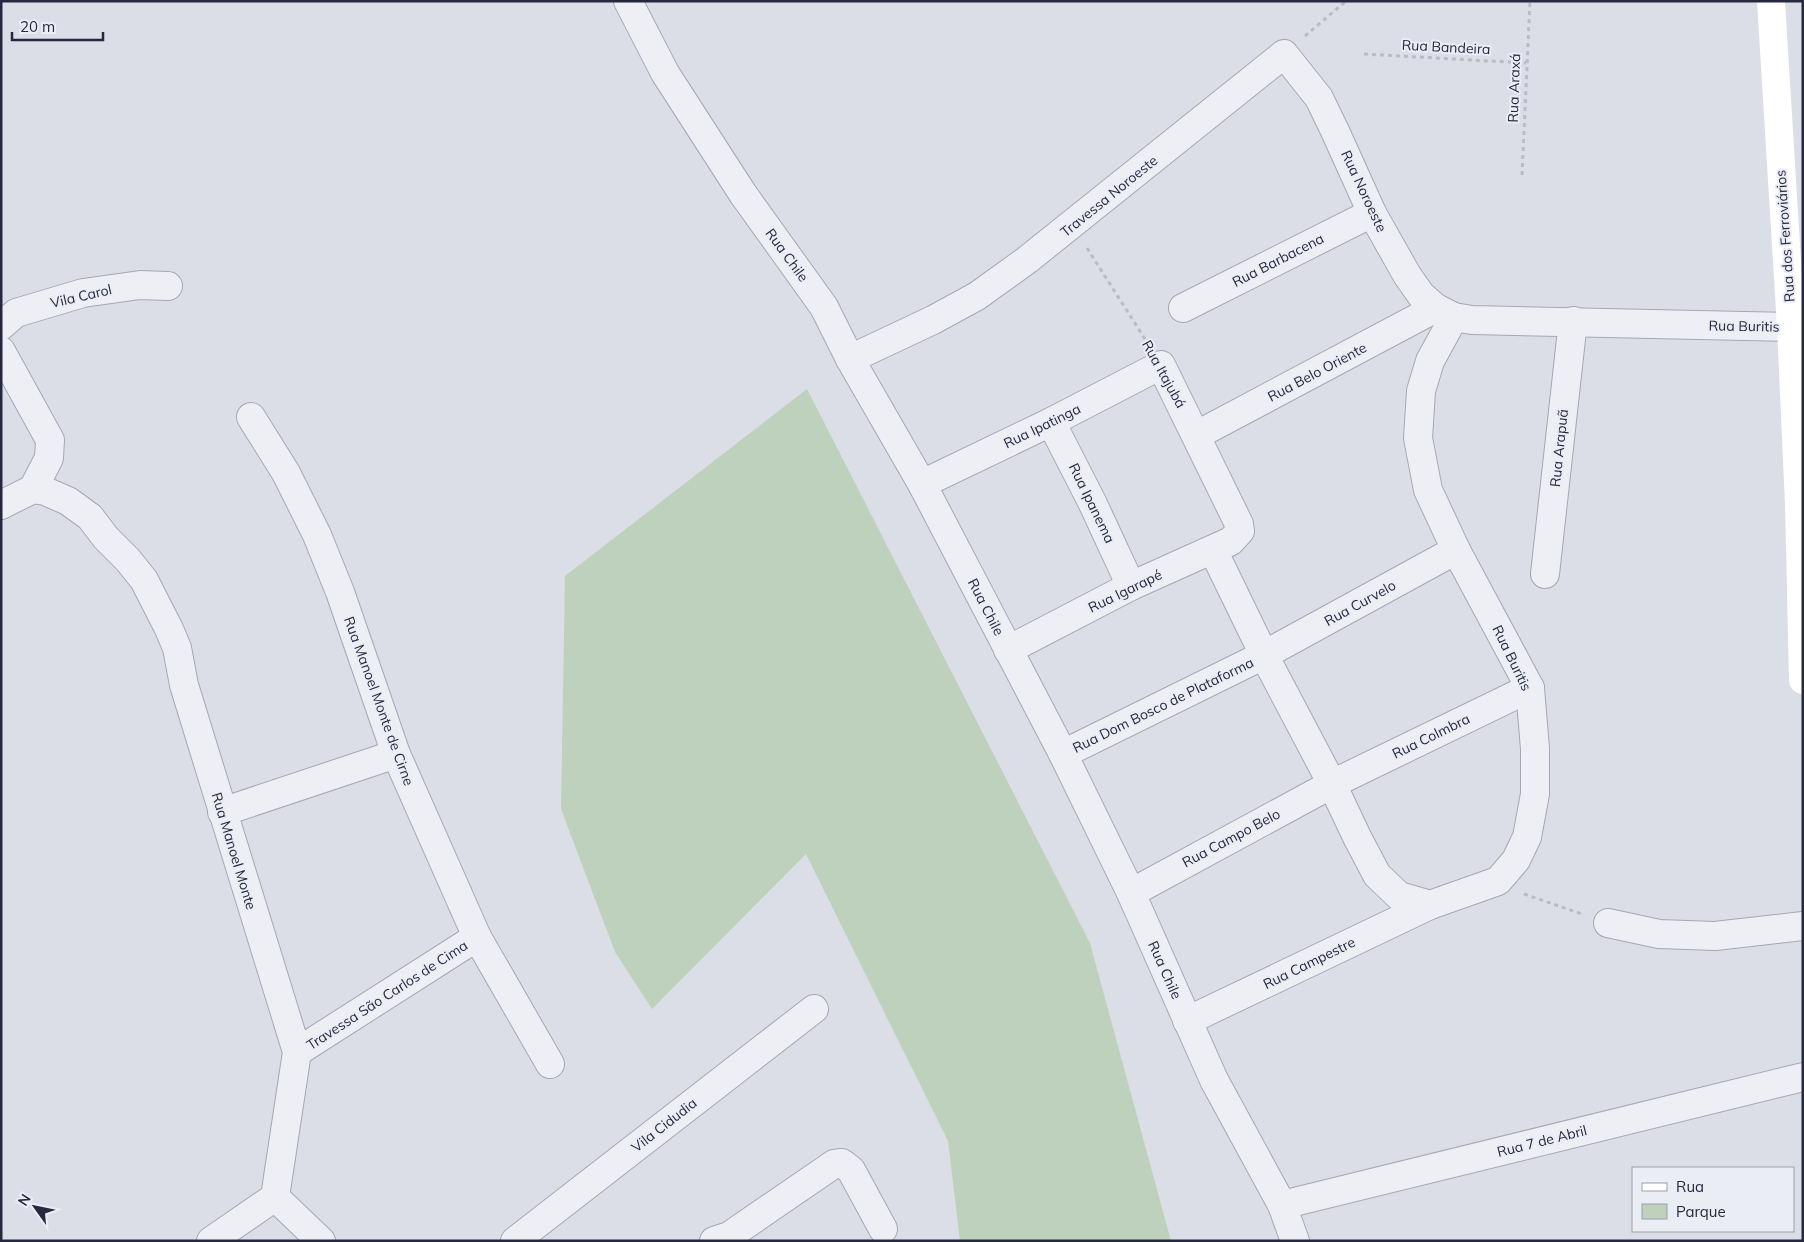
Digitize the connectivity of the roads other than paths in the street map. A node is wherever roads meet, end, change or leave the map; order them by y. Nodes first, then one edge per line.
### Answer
1 (628, 1) edge
2 (1771, 1) edge
3 (1284, 54) joint
4 (1372, 213) junction
5 (168, 286) dead end
6 (1183, 308) dead end
7 (1445, 313) junction
8 (1573, 321) junction
9 (1, 326) edge
10 (1791, 327) junction
11 (1, 351) edge
12 (850, 358) junction
13 (1161, 365) joint
14 (251, 417) dead end
15 (1051, 422) junction
16 (1197, 435) junction
17 (922, 484) junction
18 (33, 489) junction
19 (1801, 504) edge
20 (1, 505) edge
21 (1240, 531) joint
22 (1213, 550) junction
23 (1456, 550) junction
24 (1545, 574) dead end
25 (1131, 586) junction
26 (1008, 650) junction
27 (1264, 655) junction
28 (1803, 680) edge
29 (1530, 688) junction
30 (396, 754) junction
31 (1063, 754) junction
32 (1332, 784) junction
33 (222, 812) junction
34 (1130, 892) junction
35 (1430, 905) junction
36 (1608, 923) road end
37 (1803, 926) edge
38 (477, 937) junction
39 (814, 1009) dead end
40 (1187, 1021) junction
41 (297, 1052) junction
42 (550, 1064) dead end
43 (1803, 1077) edge
44 (275, 1197) junction
45 (1282, 1204) junction
46 (883, 1229) dead end
47 (211, 1241) edge
48 (321, 1241) edge
49 (515, 1241) edge
50 (714, 1241) edge
51 (1295, 1241) edge

1 - 12 street, Rua Chile
2 - 10 main road, Rua dos Ferroviários
3 - 4 street, Rua Noroeste
3 - 12 street, Travessa Noroeste
4 - 6 street, Rua Barbacena
4 - 7 street, Rua Noroeste
5 - 9 street, Vila Carol
7 - 8 street, Rua Buritis
7 - 16 street, Rua Belo Oriente
7 - 23 street, Rua Buritis
8 - 10 street, Rua Buritis
8 - 24 street, Rua Arapuã
10 - 19 main road, Rua dos Ferroviários
11 - 18 street
12 - 17 street, Rua Chile
13 - 15 street, Rua Ipatinga
13 - 16 street, Rua Itajubá
14 - 30 street, Rua Manoel Monte de Cirne
15 - 17 street, Rua Ipatinga
15 - 25 street, Rua Ipanema
16 - 21 street, Rua Itajubá
17 - 26 street, Rua Chile
18 - 20 street
18 - 33 street, Rua Manoel Monte
19 - 28 main road, Rua dos Ferroviários
21 - 22 street, Rua Igarapé
22 - 25 street, Rua Igarapé
22 - 27 street
23 - 27 street, Rua Curvelo
23 - 29 street, Rua Buritis
25 - 26 street, Rua Igarapé
26 - 31 street, Rua Chile
27 - 31 street, Rua Dom Bosco de Plataforma
27 - 32 street
29 - 32 street, Rua Colmbra
29 - 35 street, Rua Buritis
30 - 33 street
30 - 38 street, Rua Manoel Monte de Cirne
31 - 34 street, Rua Chile
32 - 34 street, Rua Campo Belo
32 - 35 street
33 - 41 street, Rua Manoel Monte
34 - 40 street, Rua Chile
35 - 40 street, Rua Campestre
36 - 37 street
38 - 41 street, Travessa São Carlos de Cima
38 - 42 street, Rua Manoel Monte de Cirne
39 - 49 street, Vila Cidudia
40 - 45 street, Rua Chile
41 - 44 street, Rua Manoel Monte
43 - 45 street, Rua 7 de Abril
44 - 47 street
44 - 48 street
45 - 51 street, Rua Chile
46 - 50 street

